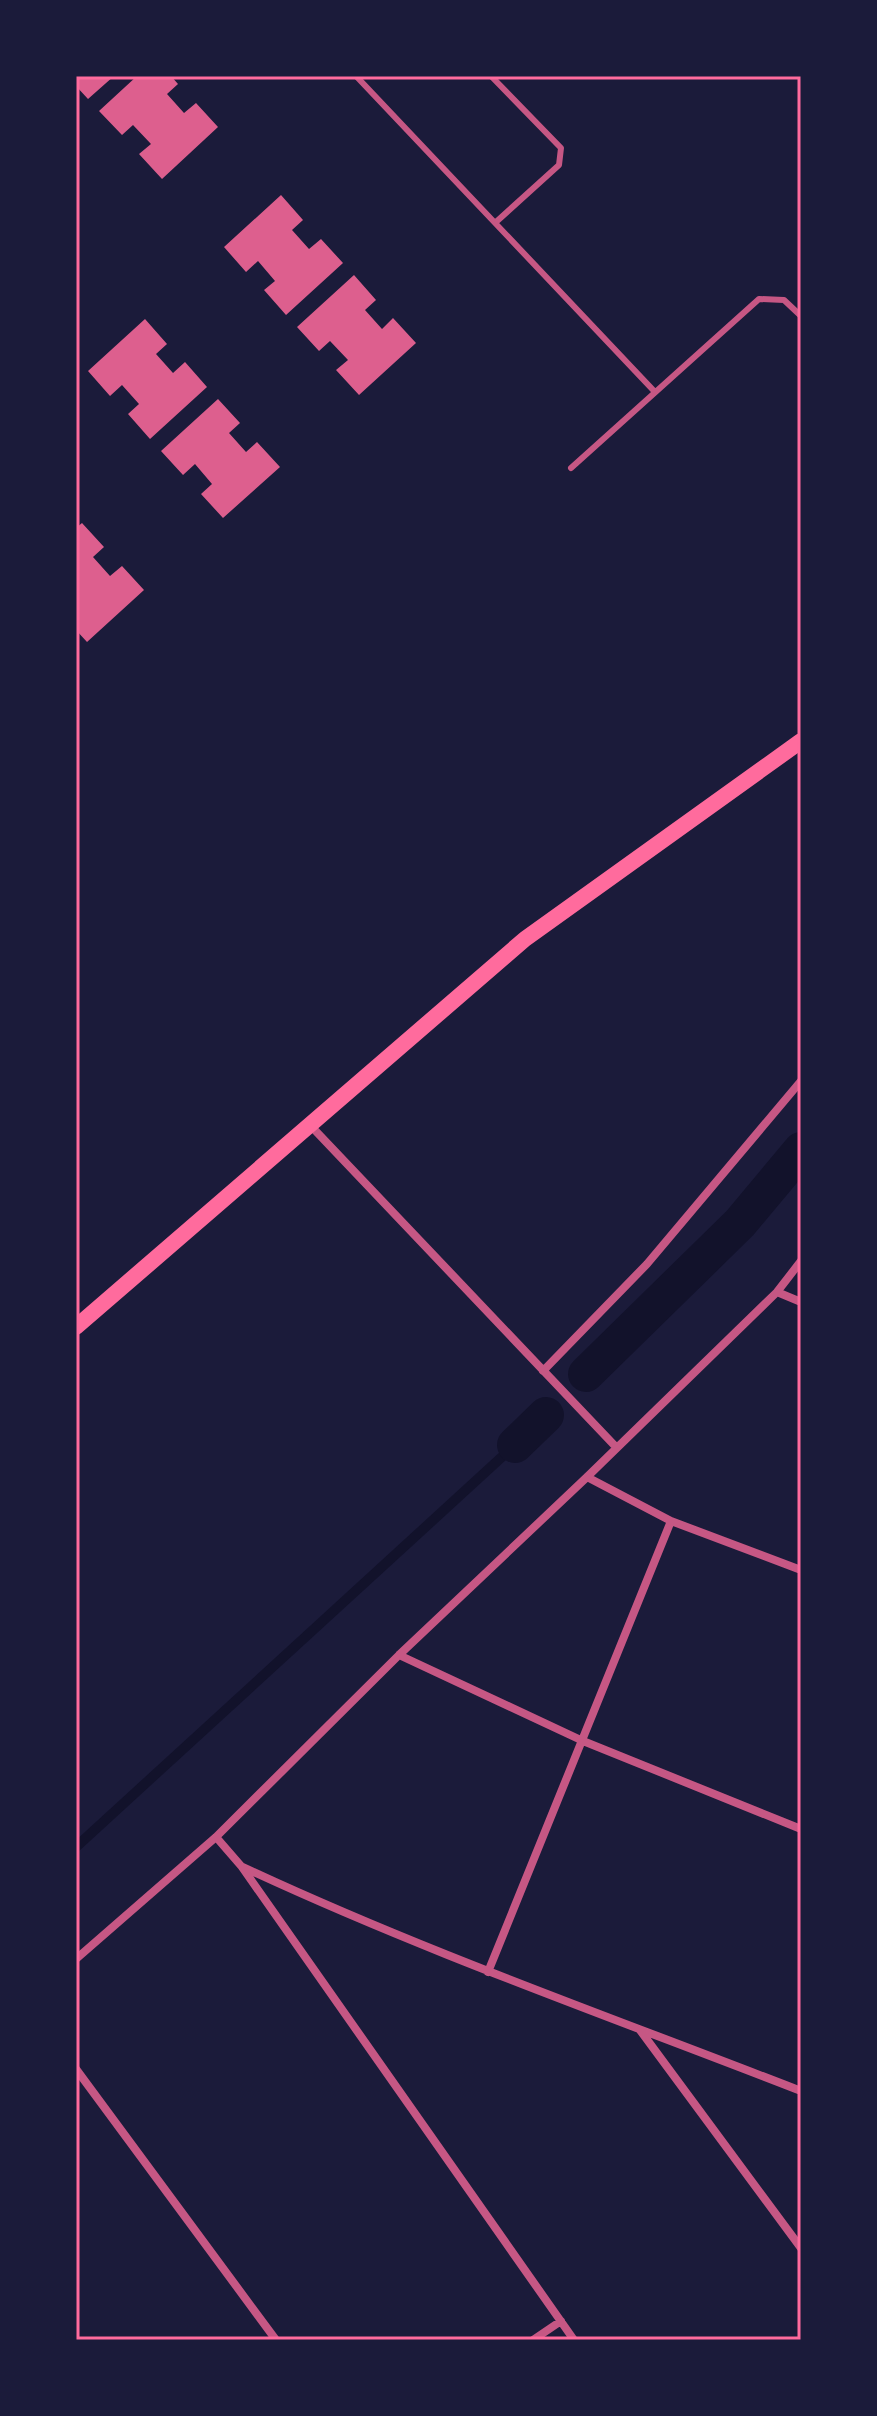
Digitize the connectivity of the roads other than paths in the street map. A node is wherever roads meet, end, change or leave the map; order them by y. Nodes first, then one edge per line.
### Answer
1 (356, 76) edge
2 (491, 76) edge
3 (496, 222) junction
4 (801, 316) edge
5 (655, 392) junction
6 (571, 468) dead end
7 (801, 741) edge
8 (801, 1081) edge
9 (310, 1125) junction
10 (801, 1261) edge
11 (777, 1292) junction
12 (801, 1302) edge
13 (79, 1317) edge
14 (543, 1371) junction
15 (616, 1447) junction
16 (587, 1477) junction
17 (671, 1521) junction
18 (801, 1570) edge
19 (399, 1655) junction
20 (583, 1741) junction
21 (801, 1829) edge
22 (216, 1837) junction
23 (242, 1867) junction
24 (76, 1959) edge
25 (488, 1972) junction
26 (639, 2028) junction
27 (76, 2069) edge
28 (801, 2091) edge
29 (801, 2248) edge
30 (561, 2321) junction
31 (276, 2340) edge
32 (533, 2340) edge
33 (574, 2340) edge

1 - 3 lane
2 - 3 lane
3 - 5 lane
4 - 5 lane
5 - 6 lane
7 - 9 main road
8 - 14 street
9 - 13 main road
9 - 14 street
10 - 11 street
11 - 12 street
11 - 15 street
14 - 15 street
15 - 16 street
16 - 17 street
16 - 19 street
17 - 18 street
17 - 20 street
19 - 20 street
19 - 22 street
20 - 21 street
20 - 25 street
22 - 23 street
22 - 24 street
23 - 25 street
23 - 30 street
25 - 26 street
26 - 28 street
26 - 29 street
27 - 31 street
30 - 32 street
30 - 33 street

